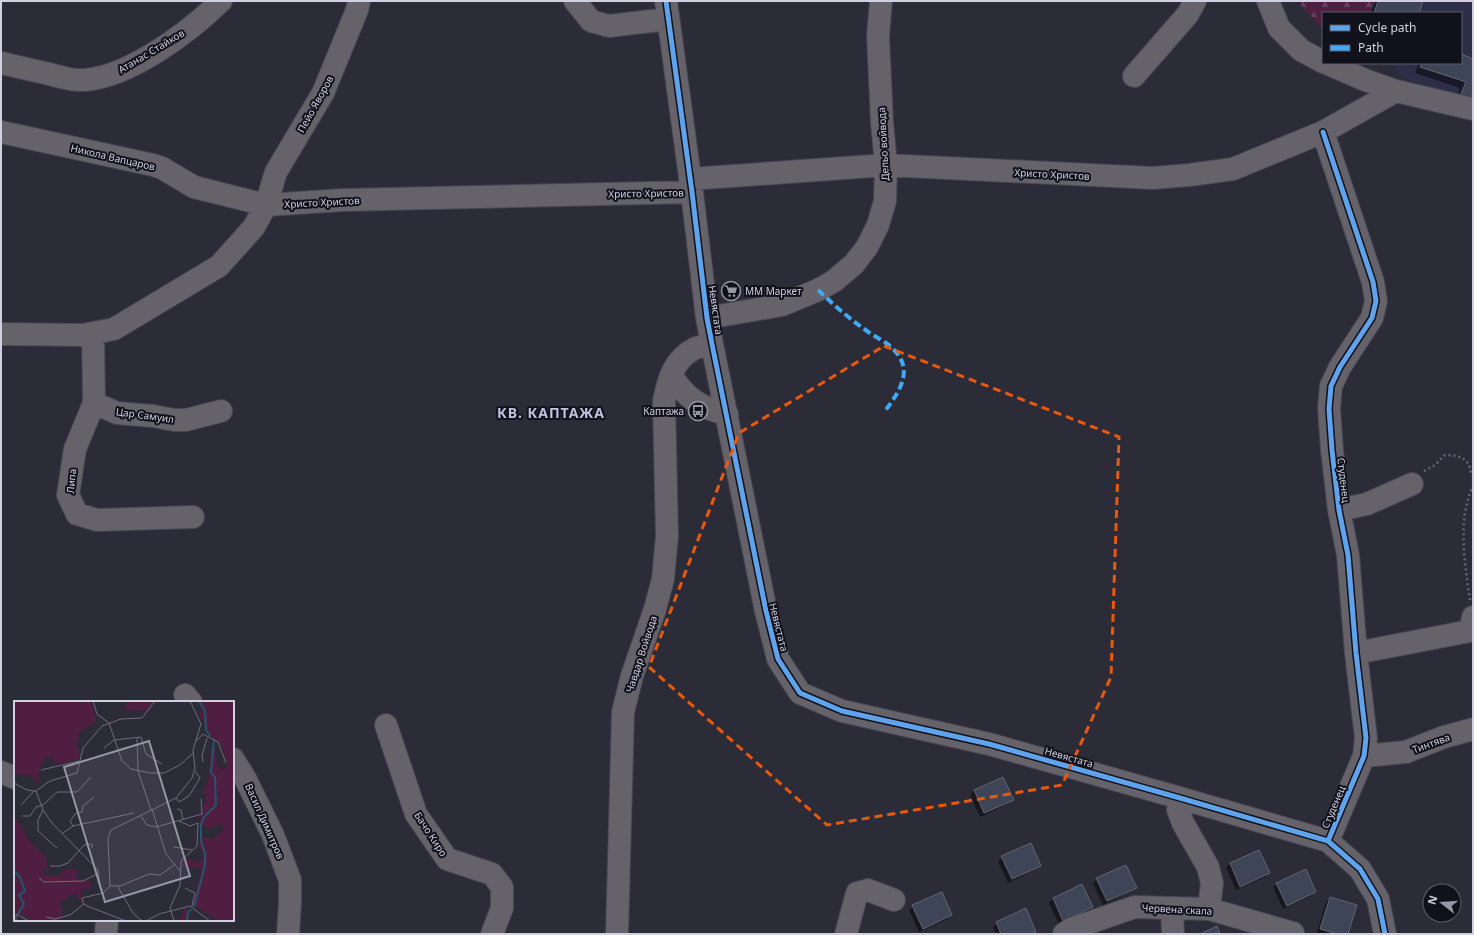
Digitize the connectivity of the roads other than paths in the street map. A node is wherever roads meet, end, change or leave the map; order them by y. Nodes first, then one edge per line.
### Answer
1 (221, 1) edge
2 (359, 1) edge
3 (575, 1) edge
4 (881, 1) edge
5 (1195, 1) edge
6 (1268, 1) edge
7 (667, 10) edge
8 (1322, 61) edge
9 (1, 63) edge
10 (1328, 64) edge
11 (1134, 76) dead end
12 (1396, 91) junction
13 (1473, 109) edge
14 (1, 132) edge
15 (1323, 132) junction
16 (886, 165) junction
17 (691, 185) junction
18 (266, 205) junction
19 (707, 318) junction
20 (93, 333) junction
21 (1, 334) edge
22 (712, 344) junction
23 (671, 375) junction
24 (94, 403) junction
25 (221, 411) dead end
26 (726, 414) junction
27 (1412, 484) road end
28 (1339, 510) junction
29 (193, 517) dead end
30 (1472, 617) edge
31 (1356, 653) junction
32 (386, 725) dead end
33 (1473, 730) edge
34 (1364, 756) junction
35 (234, 761) edge
36 (1, 772) edge
37 (14, 778) edge
38 (1180, 798) junction
39 (1328, 841) junction
40 (894, 900) dead end
41 (1172, 908) junction
42 (1209, 909) junction
43 (107, 921) edge
44 (1293, 932) dead end
45 (106, 934) edge
46 (288, 934) edge
47 (492, 934) edge
48 (617, 934) edge
49 (846, 934) edge
50 (1064, 934) edge
51 (1173, 934) edge
52 (1385, 934) edge

1 - 9 street, Атанас Стайков
2 - 18 street, Пейо Яворов
3 - 7 street
4 - 16 street, Дельо войвода
5 - 11 street
6 - 8 street
7 - 17 street, Невястата
10 - 12 street
12 - 13 street
12 - 15 street, Христо Христов
14 - 18 street, Никола Вапцаров
15 - 16 street, Христо Христов
15 - 28 street, Студенец
16 - 17 street, Христо Христов
16 - 19 street, Дельо войвода
17 - 18 street, Христо Христов
17 - 19 street, Невястата
18 - 20 street
19 - 22 street, Невястата
20 - 21 street
20 - 24 street, Липа
22 - 23 street, Чавдар Войвода
22 - 26 street, Невястата
23 - 26 street
23 - 48 street, Чавдар Войвода
24 - 25 street, Цар Самуил
24 - 29 street, Липа
26 - 38 street, Невястата
27 - 28 street
28 - 31 street, Студенец
30 - 31 street
31 - 34 street, Студенец
32 - 47 street, Бачо Киро
33 - 34 street, Тинтява
34 - 39 street, Студенец
35 - 46 street, Васил Димитров
36 - 37 street
38 - 39 street, Невястата
38 - 42 street
39 - 52 street, Невястата
40 - 49 street
41 - 42 street, Червена скала
41 - 50 street, Червена скала
41 - 51 street
42 - 44 street, Червена скала
43 - 45 street

